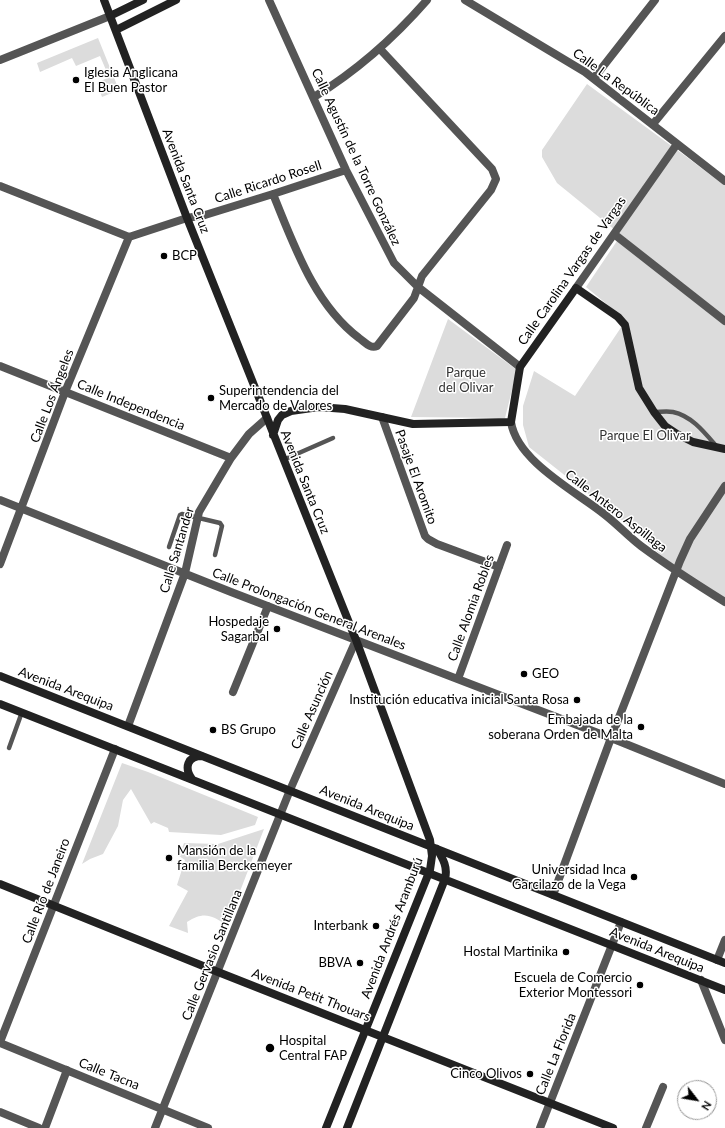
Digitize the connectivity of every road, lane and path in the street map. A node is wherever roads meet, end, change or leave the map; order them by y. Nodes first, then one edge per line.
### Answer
1 (104, 0) edge
2 (143, 0) edge
3 (176, 0) edge
4 (269, 0) edge
5 (427, 0) edge
6 (465, 0) edge
7 (655, 0) edge
8 (110, 16) junction
9 (116, 30) junction
10 (725, 36) edge
11 (380, 49) junction
12 (0, 60) edge
13 (594, 78) junction
14 (314, 98) junction
15 (653, 124) junction
16 (677, 144) junction
17 (346, 170) junction
18 (725, 181) edge
19 (0, 186) edge
20 (273, 194) junction
21 (187, 218) junction
22 (614, 234) junction
23 (129, 237) junction
24 (418, 287) junction
25 (576, 288) junction
26 (725, 321) edge
27 (0, 366) edge
28 (520, 367) junction
29 (66, 392) junction
30 (654, 412) junction
31 (382, 417) junction
32 (267, 418) junction
33 (511, 422) junction
34 (273, 435) junction
35 (333, 438) dead end
36 (722, 448) edge
37 (230, 458) junction
38 (283, 460) junction
39 (725, 486) edge
40 (0, 500) edge
41 (22, 508) junction
42 (198, 517) junction
43 (507, 545) dead end
44 (169, 546) dead end
45 (215, 555) dead end
46 (0, 564) edge
47 (499, 567) junction
48 (676, 572) junction
49 (185, 573) junction
50 (725, 602) edge
51 (268, 606) junction
52 (356, 640) junction
53 (0, 676) edge
54 (458, 679) junction
55 (233, 692) dead end
56 (0, 704) edge
57 (22, 712) junction
58 (128, 726) junction
59 (611, 738) junction
60 (9, 748) dead end
61 (115, 749) junction
62 (202, 756) junction
63 (192, 779) junction
64 (725, 784) edge
65 (290, 790) junction
66 (281, 814) junction
67 (433, 845) junction
68 (429, 872) junction
69 (445, 879) junction
70 (0, 884) edge
71 (553, 895) junction
72 (54, 906) junction
73 (621, 922) junction
74 (725, 940) edge
75 (612, 945) junction
76 (721, 961) edge
77 (218, 972) junction
78 (701, 980) junction
79 (725, 990) edge
80 (366, 1030) junction
81 (383, 1037) junction
82 (725, 1040) edge
83 (0, 1043) edge
84 (66, 1070) junction
85 (663, 1086) dead end
86 (550, 1103) junction
87 (163, 1109) junction
88 (0, 1112) edge
89 (39, 1128) edge
90 (46, 1128) edge
91 (155, 1128) edge
92 (208, 1128) edge
93 (326, 1128) edge
94 (347, 1128) edge
95 (540, 1128) edge
96 (613, 1128) edge
97 (646, 1128) edge

1 - 8 main road, Avenida Santa Cruz
2 - 8 main road
3 - 9 main road
4 - 14 street, Calle Agustín de la Torre González
5 - 11 street
6 - 13 street, Calle La República
7 - 13 street
8 - 9 main road, Avenida Santa Cruz
8 - 12 street
9 - 21 main road, Avenida Santa Cruz
10 - 15 street
11 - 14 street
11 - 24 street
13 - 15 street, Calle La República
14 - 17 street, Calle Agustín de la Torre González
15 - 16 street, Calle La República
16 - 18 street, Calle La República
16 - 22 street, Calle Carolina Vargas de Vargas
17 - 20 street, Calle Ricardo Rosell
17 - 24 street, Calle Agustín de la Torre González
19 - 23 street
20 - 21 street, Calle Ricardo Rosell
20 - 24 street
21 - 23 street, Calle Ricardo Rosell
21 - 32 main road, Avenida Santa Cruz
22 - 25 street, Calle Carolina Vargas de Vargas
22 - 26 street
23 - 29 street, Calle Los Ángeles
24 - 28 street, Calle Agustín de la Torre González
25 - 28 main road, Calle Carolina Vargas de Vargas
25 - 30 main road
27 - 29 street, Calle Independencia
28 - 33 main road, Calle Carolina Vargas de Vargas
29 - 37 street, Calle Independencia
29 - 41 street, Calle Los Ángeles
30 - 36 main road
30 - 36 lane
31 - 33 main road
31 - 34 main road
31 - 47 street, Pasaje El Aromito
32 - 34 main road, Avenida Santa Cruz
32 - 37 street, Calle Santander
33 - 48 street, Calle Antero Aspillaga
34 - 38 main road, Avenida Santa Cruz
35 - 38 lane
37 - 42 street, Calle Santander
38 - 52 main road, Avenida Santa Cruz
39 - 48 street
40 - 41 street, Calle Prolongación General Arenales
41 - 46 street, Calle Los Ángeles
41 - 49 street, Calle Prolongación General Arenales
42 - 44 lane
42 - 45 lane
42 - 49 street, Calle Santander
43 - 47 street, Calle Alomia Robles
47 - 54 street, Calle Alomia Robles
48 - 50 street, Calle Antero Aspillaga
48 - 59 street
49 - 51 street, Calle Prolongación General Arenales
49 - 58 street, Calle Santander
51 - 52 street, Calle Prolongación General Arenales
51 - 55 street
52 - 54 street, Calle Prolongación General Arenales
52 - 65 street, Calle Asunción
52 - 67 main road, Avenida Santa Cruz
53 - 58 main road, Avenida Arequipa
54 - 59 street, Calle Prolongación General Arenales
56 - 57 main road, Avenida Arequipa
57 - 60 lane
57 - 61 main road, Avenida Arequipa
58 - 62 main road, Avenida Arequipa
59 - 64 street, Calle Prolongación General Arenales
59 - 71 street
61 - 63 main road, Avenida Arequipa
61 - 72 street, Calle Río de Janeiro
62 - 63 main road
62 - 65 main road, Avenida Arequipa
63 - 66 main road, Avenida Arequipa
65 - 66 street, Calle Gervasio Santillana
65 - 67 main road, Avenida Arequipa
66 - 68 main road, Avenida Arequipa
66 - 77 street, Calle Gervasio Santillana
67 - 68 main road, Avenida Andrés Aramburú
67 - 69 main road, Avenida Andrés Aramburú
67 - 71 main road, Avenida Arequipa
68 - 69 main road, Avenida Arequipa
68 - 80 main road, Avenida Andrés Aramburú
69 - 75 main road, Avenida Arequipa
69 - 81 main road, Avenida Andrés Aramburú
70 - 72 main road, Avenida Petit Thouars
71 - 73 main road, Avenida Arequipa
72 - 77 main road, Avenida Petit Thouars
72 - 83 street, Calle Río de Janeiro
73 - 75 street, Calle La Florida
73 - 76 main road, Avenida Arequipa
74 - 76 street
75 - 78 main road, Avenida Arequipa
75 - 86 street, Calle La Florida
77 - 80 main road, Avenida Petit Thouars
77 - 87 street, Calle Gervasio Santillana
78 - 79 main road, Avenida Arequipa
78 - 82 street
80 - 81 main road, Avenida Petit Thouars
80 - 93 main road, Avenida Andrés Aramburú
81 - 86 main road, Avenida Petit Thouars
81 - 94 main road, Avenida Andrés Aramburú
83 - 84 street, Calle Tacna
84 - 87 street, Calle Tacna
84 - 90 street
85 - 97 street
86 - 95 street, Calle La Florida
86 - 96 main road, Avenida Petit Thouars
87 - 91 street, Calle Gervasio Santillana
87 - 92 street, Calle Tacna
88 - 89 street

